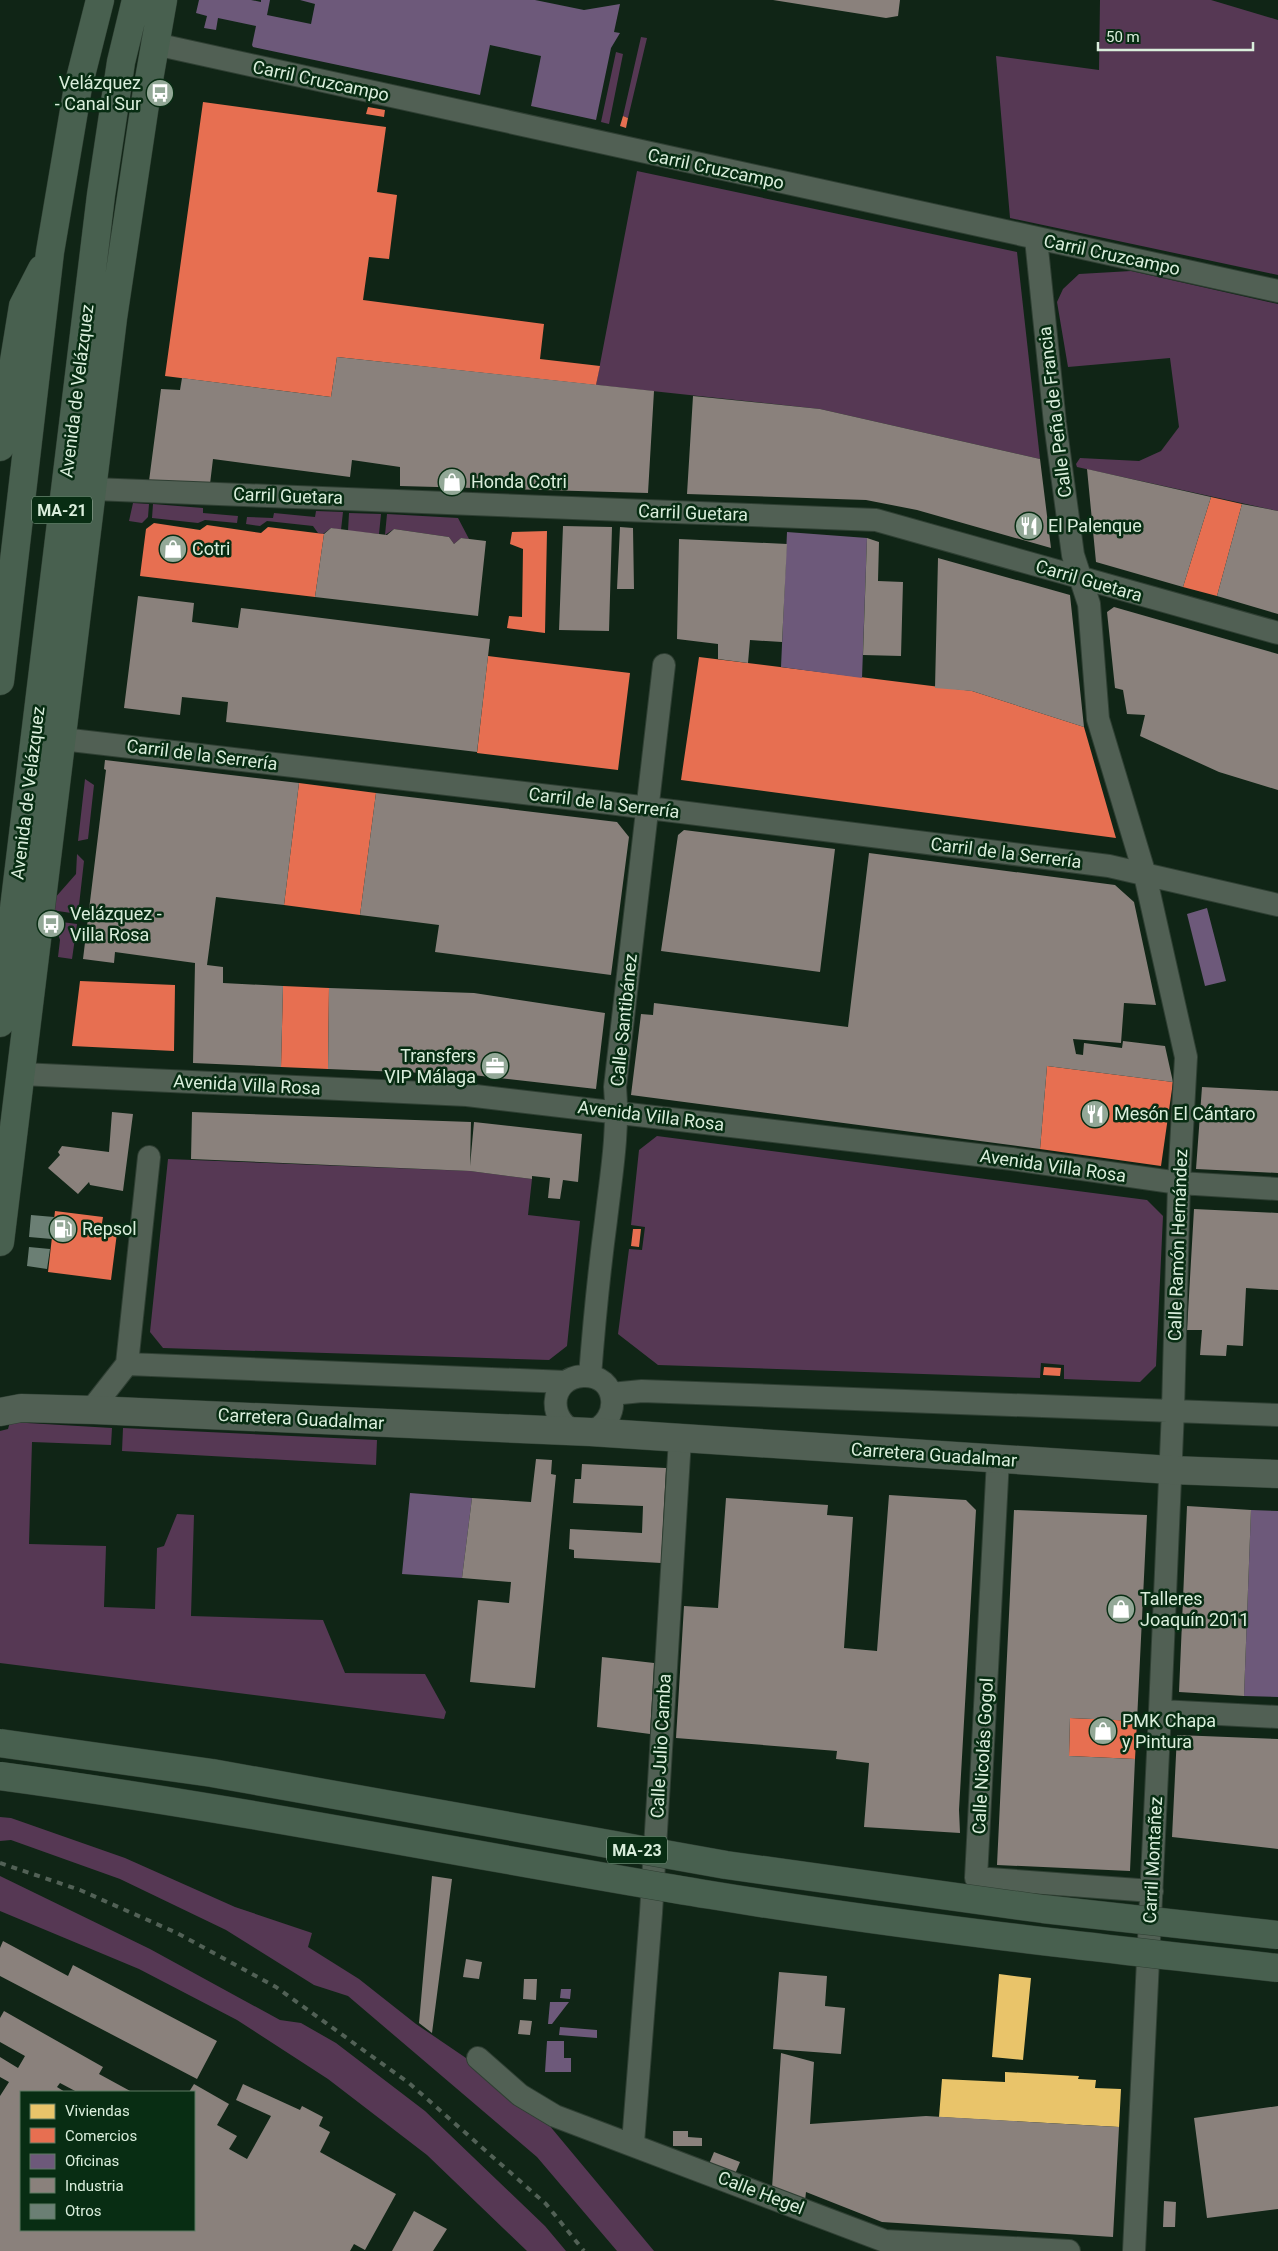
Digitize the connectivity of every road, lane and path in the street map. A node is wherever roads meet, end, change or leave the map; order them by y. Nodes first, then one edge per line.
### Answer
1 (100, 0) edge
2 (136, 0) edge
3 (163, 0) edge
4 (155, 44) junction
5 (1036, 239) junction
6 (50, 252) junction
7 (1278, 291) edge
8 (2, 434) edge
9 (93, 489) junction
10 (1080, 578) junction
11 (1278, 633) edge
12 (664, 665) dead end
13 (0, 681) edge
14 (62, 739) junction
15 (647, 808) junction
16 (1145, 875) junction
17 (1278, 905) edge
18 (0, 1023) edge
19 (21, 1074) junction
20 (618, 1112) junction
21 (149, 1157) dead end
22 (1179, 1183) junction
23 (1278, 1189) edge
24 (0, 1242) edge
25 (127, 1364) junction
26 (590, 1376) junction
27 (566, 1382) junction
28 (611, 1394) junction
29 (7, 1405) edge
30 (91, 1410) junction
31 (1173, 1410) junction
32 (1278, 1415) edge
33 (585, 1433) junction
34 (680, 1439) junction
35 (998, 1459) junction
36 (1170, 1470) junction
37 (1278, 1474) edge
38 (1160, 1711) junction
39 (1278, 1717) edge
40 (0, 1743) edge
41 (0, 1776) edge
42 (1152, 1891) junction
43 (1278, 1935) edge
44 (1278, 1968) edge
45 (478, 2058) dead end
46 (633, 2144) junction
47 (1130, 2250) edge
48 (1069, 2251) edge

1 - 6 highway, MA-21
2 - 18 highway, Avenida de Velázquez / MA-21
3 - 4 highway
4 - 5 street, Carril Cruzcampo
4 - 9 highway
5 - 7 street, Carril Cruzcampo
5 - 10 street, Calle Peña de Francia
6 - 8 highway
6 - 13 highway, MA-21
9 - 10 street, Carril Guetara
9 - 14 highway
10 - 11 street, Carril Guetara
10 - 16 street, Calle Peña de Francia
12 - 15 street, Calle Santibánez
14 - 15 street, Carril de la Serrería
14 - 19 highway
15 - 16 street, Carril de la Serrería
15 - 20 street, Calle Santibánez
16 - 17 street, Carril de la Serrería
16 - 22 street, Calle Ramón Hernández
19 - 20 street, Avenida Villa Rosa
19 - 24 highway
20 - 22 street, Avenida Villa Rosa
20 - 26 street, Calle Santibánez
21 - 25 street
22 - 23 street, Avenida Villa Rosa
22 - 31 street, Calle Ramón Hernández
25 - 27 street
25 - 30 street
26 - 27 street
26 - 28 street
27 - 33 street
28 - 31 street
28 - 33 street
29 - 30 street, Carretera Guadalmar
30 - 33 street, Carretera Guadalmar
31 - 32 street
31 - 36 street, Calle Ramón Hernández
33 - 34 street, Carretera Guadalmar
34 - 35 street, Carretera Guadalmar
34 - 46 street, Calle Julio Camba
35 - 36 street, Carretera Guadalmar
35 - 42 street, Calle Nicolás Gogol
36 - 37 street, Carretera Guadalmar
36 - 38 street, Carril Montañez
38 - 39 street
38 - 42 street, Carril Montañez
40 - 43 highway, MA-23, bridge
41 - 44 highway, MA-23, bridge
42 - 47 street, Carril Montañez
45 - 46 street, Calle Hegel
46 - 48 street, Calle Hegel

